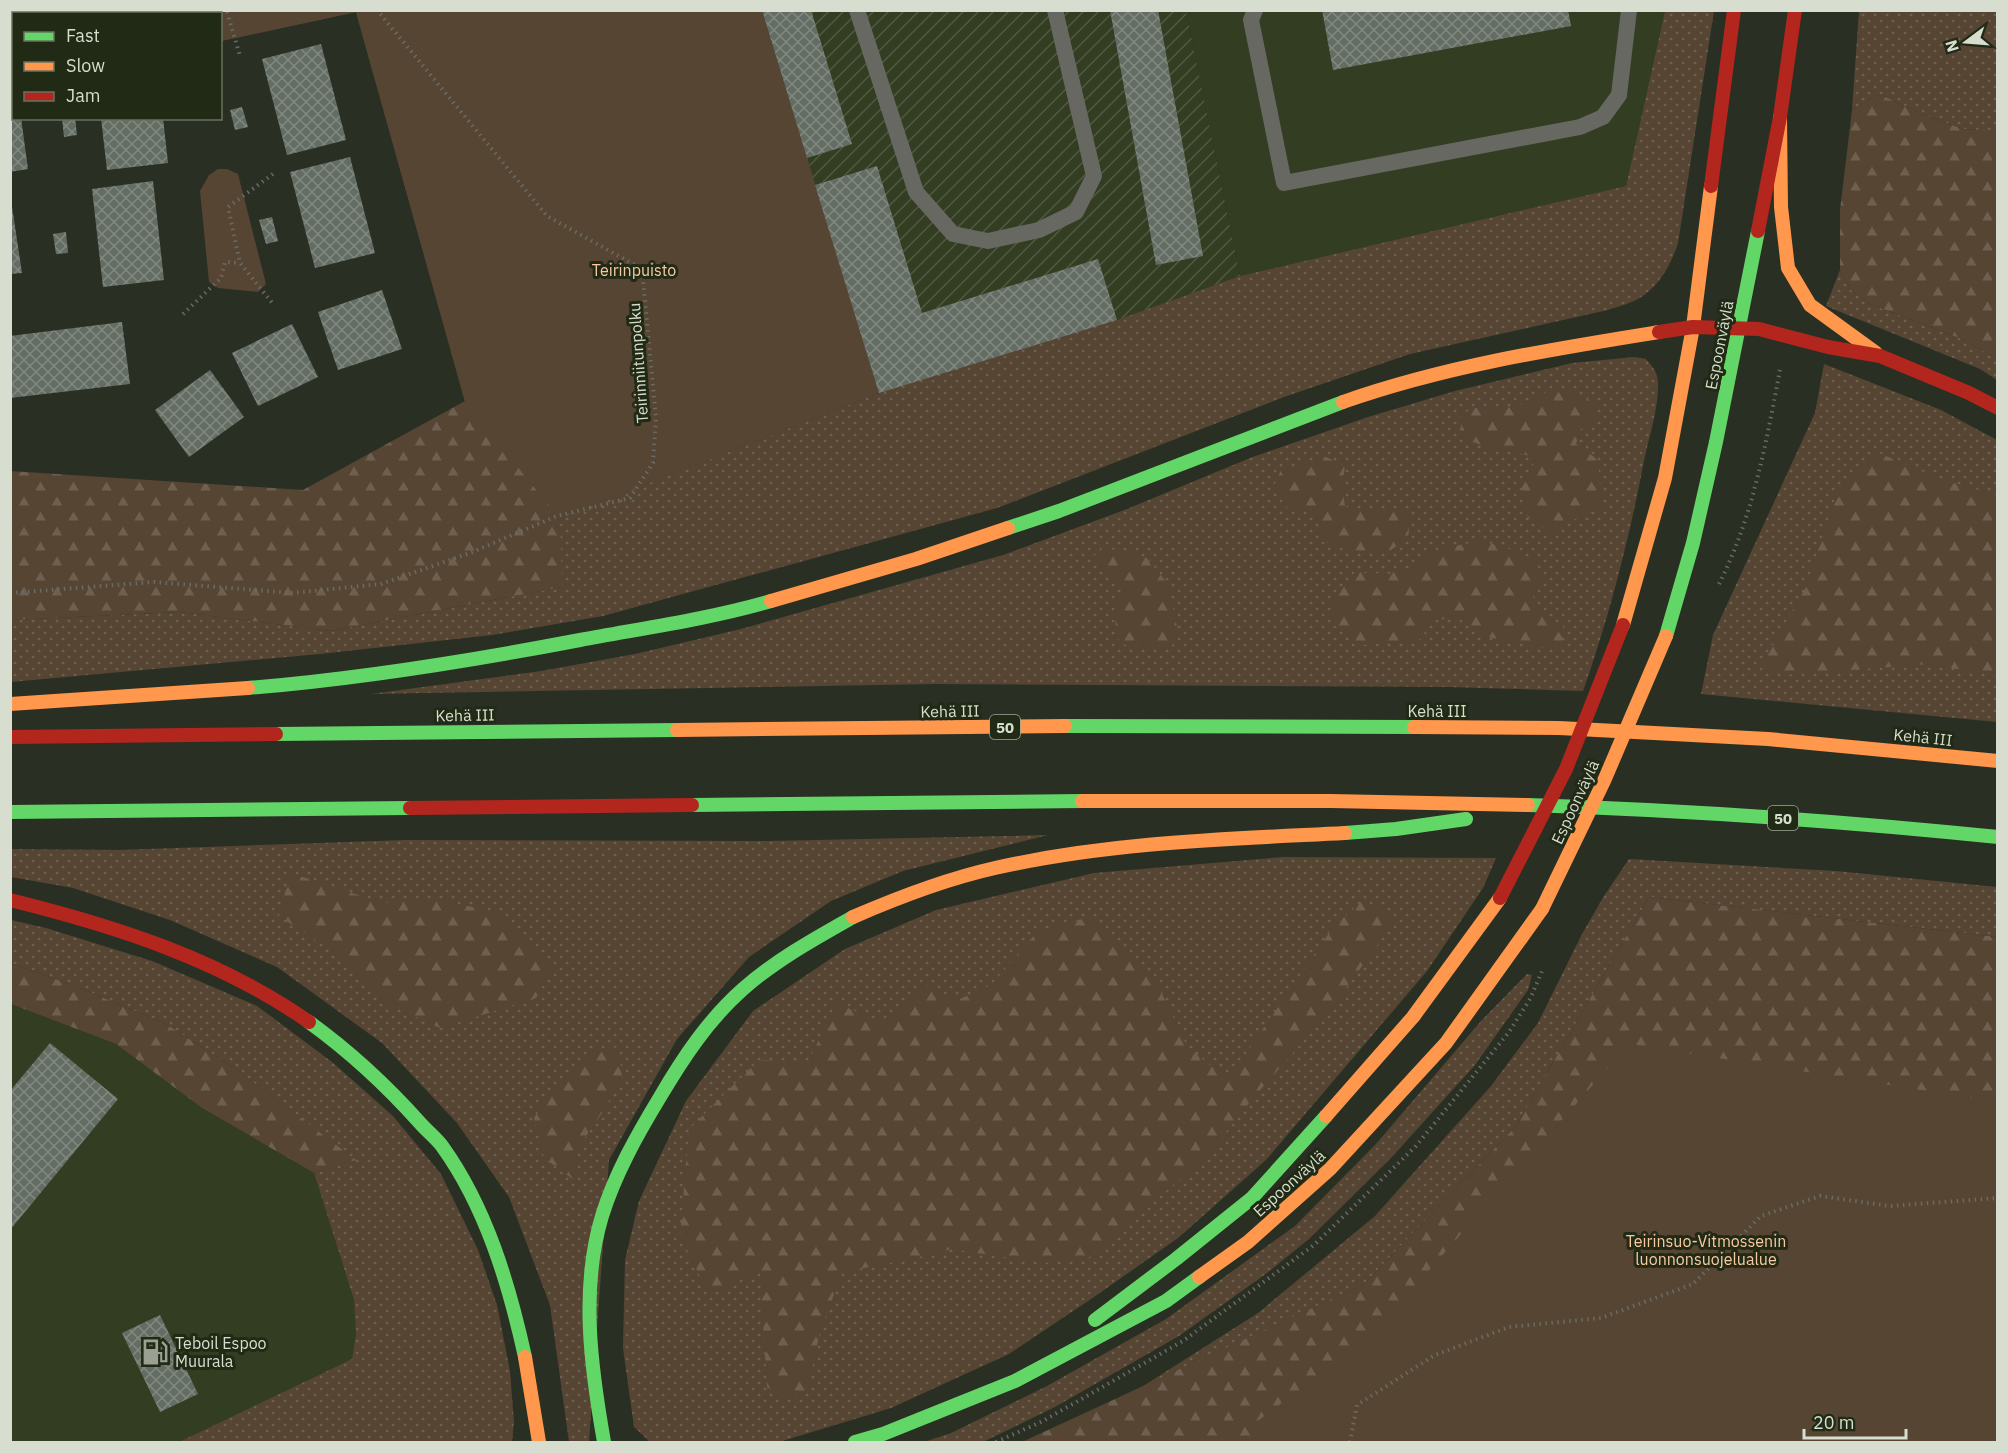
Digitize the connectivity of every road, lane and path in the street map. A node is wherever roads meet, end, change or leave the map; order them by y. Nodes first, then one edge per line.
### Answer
1 (53, 10) edge
2 (377, 10) edge
3 (857, 10) edge
4 (1055, 10) edge
5 (1255, 10) edge
6 (1629, 10) edge
7 (1734, 10) edge
8 (1795, 10) edge
9 (225, 11) edge
10 (38, 12) edge
11 (240, 56) dead end
12 (1780, 117) junction
13 (273, 174) dead end
14 (240, 263) junction
15 (273, 304) dead end
16 (183, 314) dead end
17 (1693, 327) junction
18 (1739, 329) junction
19 (1880, 356) junction
20 (1998, 408) edge
21 (10, 593) edge
22 (10, 704) edge
23 (10, 736) edge
24 (1998, 761) edge
25 (1567, 805) junction
26 (10, 812) edge
27 (1998, 837) edge
28 (10, 900) edge
29 (1998, 1198) edge
30 (1015, 1381) junction
31 (539, 1443) edge
32 (604, 1443) edge
33 (855, 1443) edge
34 (1350, 1443) edge

1 - 10 path
2 - 21 path, Teirinniitunpolku
3 - 4 lane
5 - 6 lane
7 - 17 main road, Espoonväylä
8 - 12 main road, Espoonväylä
9 - 11 path
12 - 18 main road, Espoonväylä
12 - 19 main road
13 - 14 path
14 - 15 path
14 - 16 path
17 - 18 main road
17 - 22 main road
17 - 30 main road, Espoonväylä, bridge
18 - 19 main road
18 - 30 main road, Espoonväylä, bridge
19 - 20 main road
23 - 24 main road, Kehä III / 50
25 - 26 main road, 50
25 - 27 main road, 50
25 - 32 main road
28 - 31 main road
29 - 34 path
30 - 33 main road, Espoonväylä

